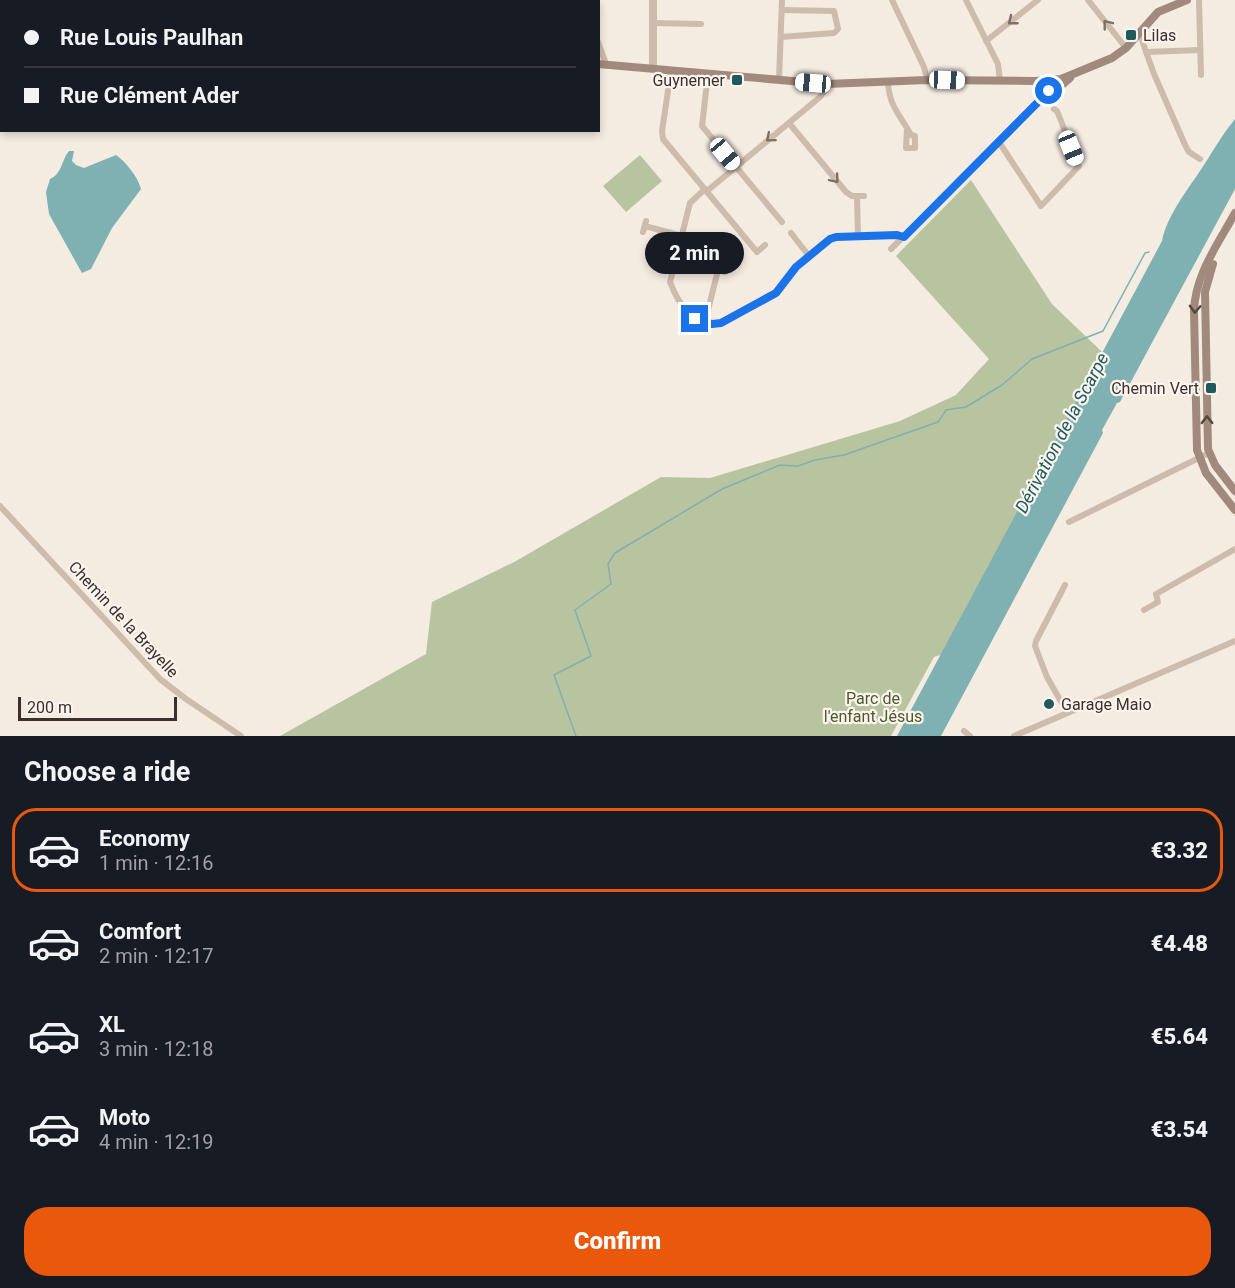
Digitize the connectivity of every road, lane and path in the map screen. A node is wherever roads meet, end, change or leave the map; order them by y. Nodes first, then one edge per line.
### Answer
1 (652, 0) edge
2 (782, 0) edge
3 (892, 0) edge
4 (966, 0) edge
5 (1038, 0) edge
6 (1088, 0) edge
7 (1187, 0) edge
8 (1199, 0) edge
9 (782, 10) junction
10 (652, 23) junction
11 (701, 24) dead end
12 (1139, 32) junction
13 (781, 37) junction
14 (986, 41) junction
15 (1126, 48) junction
16 (1200, 50) junction
17 (1146, 52) junction
18 (602, 64) edge
19 (653, 68) junction
20 (671, 70) junction
21 (1078, 73) junction
22 (708, 74) junction
23 (1201, 75) dead end
24 (779, 80) junction
25 (927, 80) junction
26 (1000, 81) junction
27 (888, 82) junction
28 (826, 84) junction
29 (1051, 84) junction
30 (1054, 109) dead end
31 (789, 123) junction
32 (907, 128) dead end
33 (999, 142) junction
34 (1200, 159) dead end
35 (736, 167) junction
36 (706, 190) junction
37 (1235, 213) edge
38 (782, 222) dead end
39 (1235, 224) edge
40 (644, 226) dead end
41 (791, 233) dead end
42 (682, 236) junction
43 (858, 236) junction
44 (904, 237) junction
45 (765, 245) dead end
46 (891, 249) dead end
47 (809, 256) junction
48 (711, 268) dead end
49 (705, 322) junction
50 (1209, 453) junction
51 (1199, 458) junction
52 (1235, 491) edge
53 (0, 506) edge
54 (1235, 510) edge
55 (1069, 522) dead end
56 (1235, 549) edge
57 (1065, 585) dead end
58 (1144, 610) dead end
59 (1234, 643) edge
60 (1067, 712) junction
61 (964, 731) dead end
62 (241, 736) edge
63 (970, 736) edge
64 (1014, 736) edge

1 - 10 street
2 - 9 street
3 - 25 street
4 - 14 street
5 -> 14 street
15 -> 6 street
7 - 12 main road
8 - 16 street
9 - 13 street
9 - 13 street
10 - 11 street
10 - 19 street
12 - 15 main road
12 - 17 street
13 - 24 street
14 - 26 street
15 - 21 main road
16 - 17 street
16 - 23 street
17 - 34 street
18 - 19 main road
19 - 20 main road
20 - 22 main road
20 - 36 street
21 - 29 main road
21 - 29 main road
22 - 24 main road
22 - 35 street
24 - 28 main road
25 - 26 main road
25 - 27 main road
26 - 29 main road
27 - 28 main road
27 - 32 street
28 - 31 street
29 - 33 street
30 - 33 street
31 -> 35 street
31 -> 43 street
33 - 44 street
35 - 36 street
35 - 38 street
36 - 42 street
36 - 45 street
37 -> 51 main road
50 -> 39 main road
40 - 42 street
41 - 47 street
42 - 49 street
43 - 44 street
43 - 47 street
44 - 46 street
47 - 49 street
48 - 49 street
50 - 51 street
50 - 52 main road
51 - 54 main road
51 - 55 street
53 - 62 street, Chemin de la Brayelle
56 - 58 street
57 - 60 street
59 - 60 street
60 - 64 street
61 - 63 street

